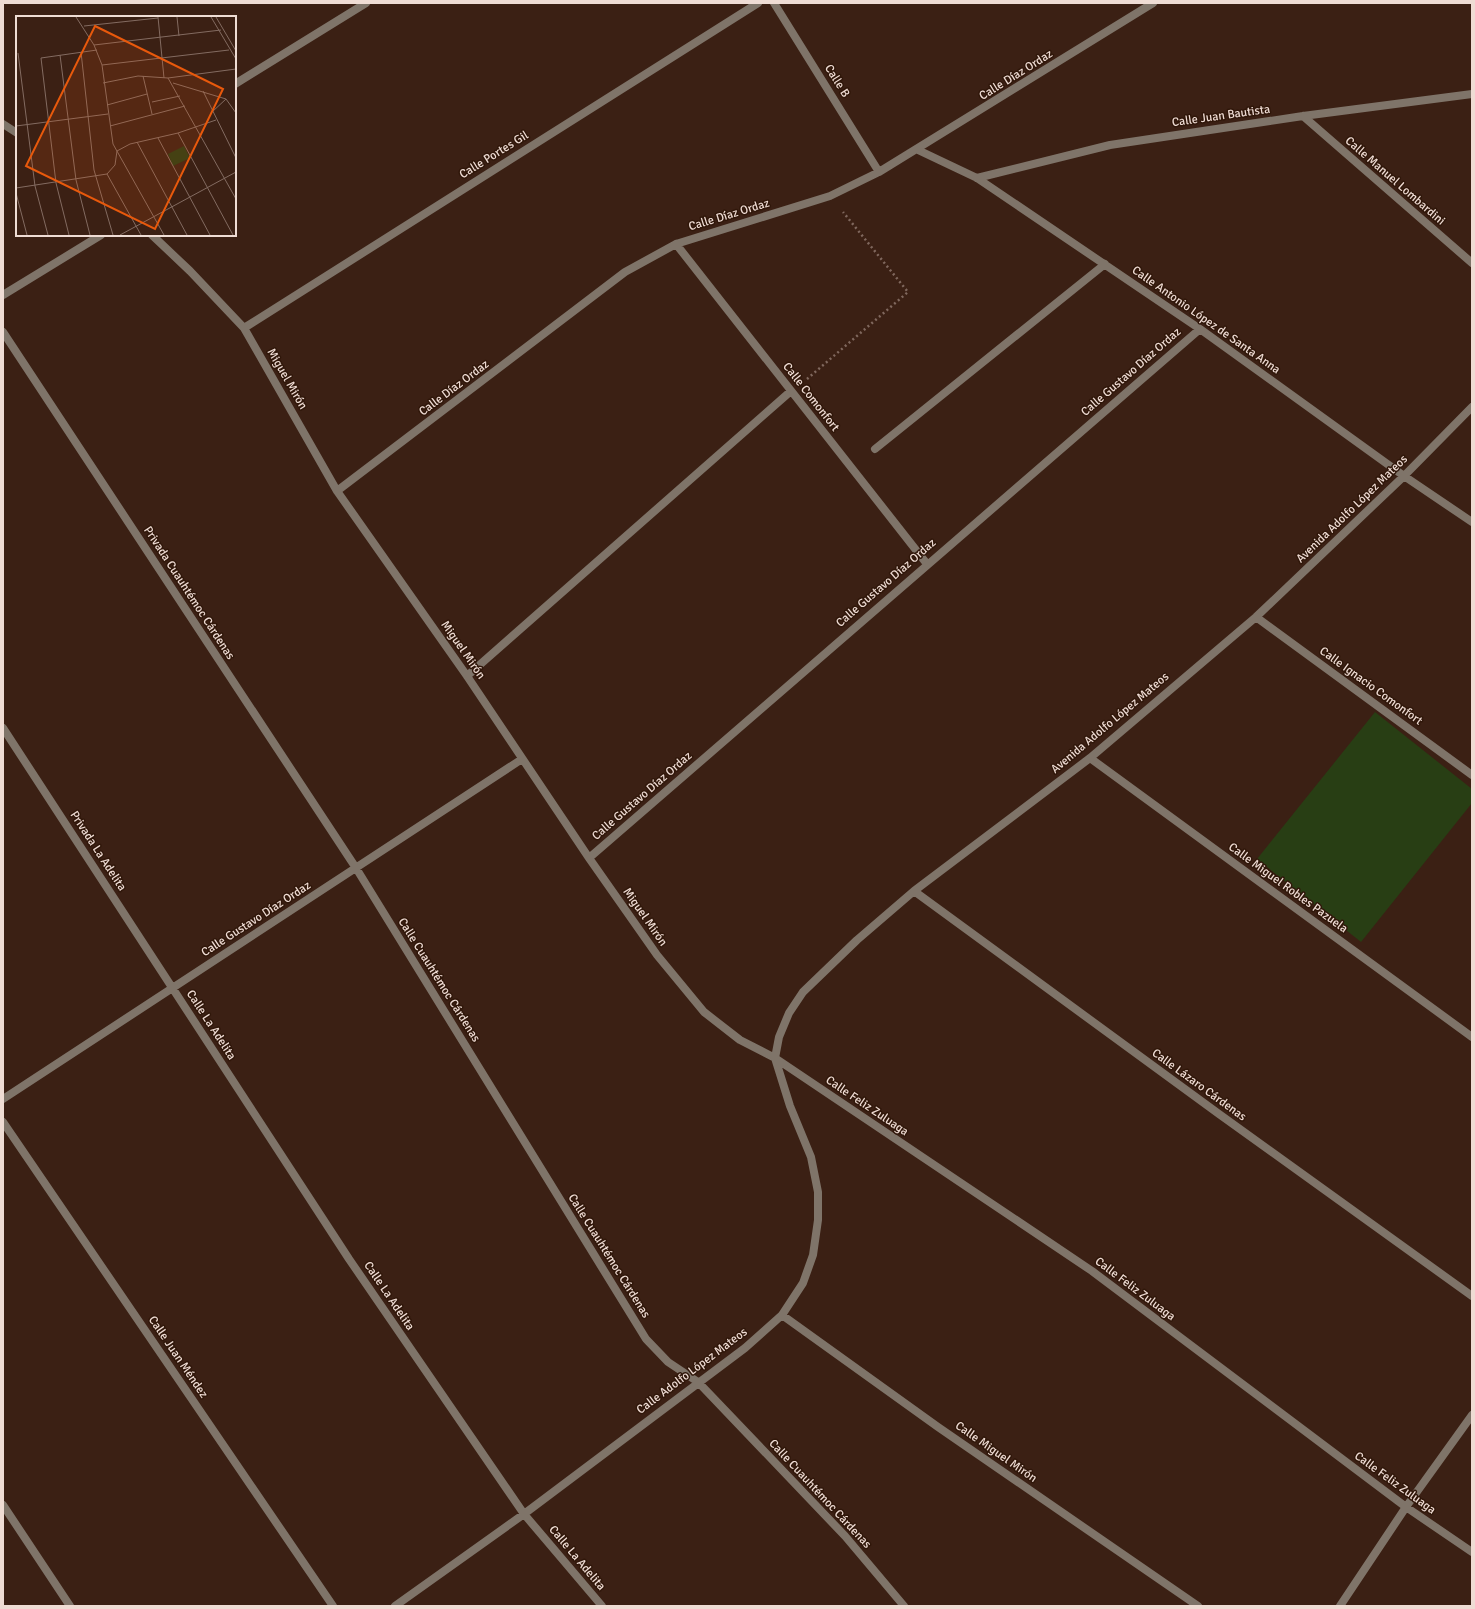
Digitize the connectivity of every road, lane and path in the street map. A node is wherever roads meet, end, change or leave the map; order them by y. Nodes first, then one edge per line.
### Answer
1 (366, 3) edge
2 (758, 3) edge
3 (774, 3) edge
4 (1154, 3) edge
5 (236, 83) edge
6 (1472, 94) edge
7 (1303, 116) junction
8 (3, 124) edge
9 (16, 132) edge
10 (918, 150) junction
11 (880, 172) junction
12 (977, 178) junction
13 (830, 196) junction
14 (99, 236) edge
15 (153, 236) edge
16 (676, 244) junction
17 (1105, 264) junction
18 (1472, 264) edge
19 (3, 295) edge
20 (244, 328) junction
21 (1200, 329) junction
22 (3, 332) edge
23 (791, 392) junction
24 (1472, 407) edge
25 (875, 449) dead end
26 (1404, 476) junction
27 (338, 491) junction
28 (1472, 522) edge
29 (927, 564) junction
30 (1256, 617) junction
31 (467, 676) junction
32 (3, 728) edge
33 (1090, 758) junction
34 (522, 759) junction
35 (1472, 775) edge
36 (589, 858) junction
37 (356, 868) junction
38 (914, 891) junction
39 (172, 988) junction
40 (1472, 1037) edge
41 (775, 1058) junction
42 (3, 1099) edge
43 (3, 1122) edge
44 (1472, 1296) edge
45 (782, 1315) junction
46 (698, 1382) junction
47 (1472, 1415) edge
48 (3, 1505) edge
49 (1406, 1507) junction
50 (524, 1514) junction
51 (1472, 1552) edge
52 (70, 1606) edge
53 (333, 1606) edge
54 (395, 1606) edge
55 (602, 1606) edge
56 (904, 1606) edge
57 (1198, 1606) edge
58 (1340, 1606) edge

1 - 5 street
2 - 20 street, Calle Portes Gil
3 - 11 street, Calle B
4 - 10 street, Calle Díaz Ordaz
6 - 7 street, Calle Juan Bautista
7 - 12 street, Calle Juan Bautista
7 - 18 street, Calle Manuel Lombardini
8 - 9 street
10 - 11 street, Calle Díaz Ordaz
10 - 12 street, Calle Antonio López de Santa Anna
11 - 13 street, Calle Díaz Ordaz
12 - 17 street, Calle Antonio López de Santa Anna
13 - 16 street, Calle Díaz Ordaz
13 - 23 path
14 - 19 street
15 - 20 street, Miguel Mirón
16 - 23 street, Calle Comonfort
16 - 27 street, Calle Díaz Ordaz
17 - 21 street, Calle Antonio López de Santa Anna
17 - 25 street
20 - 27 street, Miguel Mirón
21 - 26 street, Calle Antonio López de Santa Anna
21 - 29 street, Calle Gustavo Díaz Ordaz
22 - 37 street, Privada Cuauhtémoc Cárdenas
23 - 29 street, Calle Comonfort
23 - 31 street
24 - 26 street, Avenida Adolfo López Mateos
26 - 28 street, Calle Antonio López de Santa Anna
26 - 30 street, Avenida Adolfo López Mateos
27 - 31 street, Miguel Mirón
29 - 36 street, Calle Gustavo Díaz Ordaz
30 - 33 street, Avenida Adolfo López Mateos
30 - 35 street, Calle Ignacio Comonfort
31 - 34 street, Miguel Mirón
32 - 39 street, Privada La Adelita
33 - 38 street, Avenida Adolfo López Mateos
33 - 40 street, Calle Miguel Robles Pazuela
34 - 36 street, Miguel Mirón
34 - 37 street, Calle Gustavo Díaz Ordaz
36 - 41 street, Miguel Mirón
37 - 39 street, Calle Gustavo Díaz Ordaz
37 - 46 street, Calle Cuauhtémoc Cárdenas
38 - 41 street, Avenida Adolfo López Mateos
38 - 44 street, Calle Lázaro Cárdenas
39 - 42 street, Calle Gustavo Díaz Ordaz
39 - 50 street, Calle La Adelita
41 - 45 street, Calle Adolfo López Mateos
41 - 49 street, Calle Feliz Zuluaga
43 - 53 street, Calle Juan Méndez
45 - 46 street, Calle Adolfo López Mateos
45 - 57 street, Calle Miguel Mirón
46 - 50 street, Calle Adolfo López Mateos
46 - 56 street, Calle Cuauhtémoc Cárdenas
47 - 49 street
48 - 52 street
49 - 51 street, Calle Feliz Zuluaga
49 - 58 street
50 - 54 street, Calle Adolfo López Mateos
50 - 55 street, Calle La Adelita

